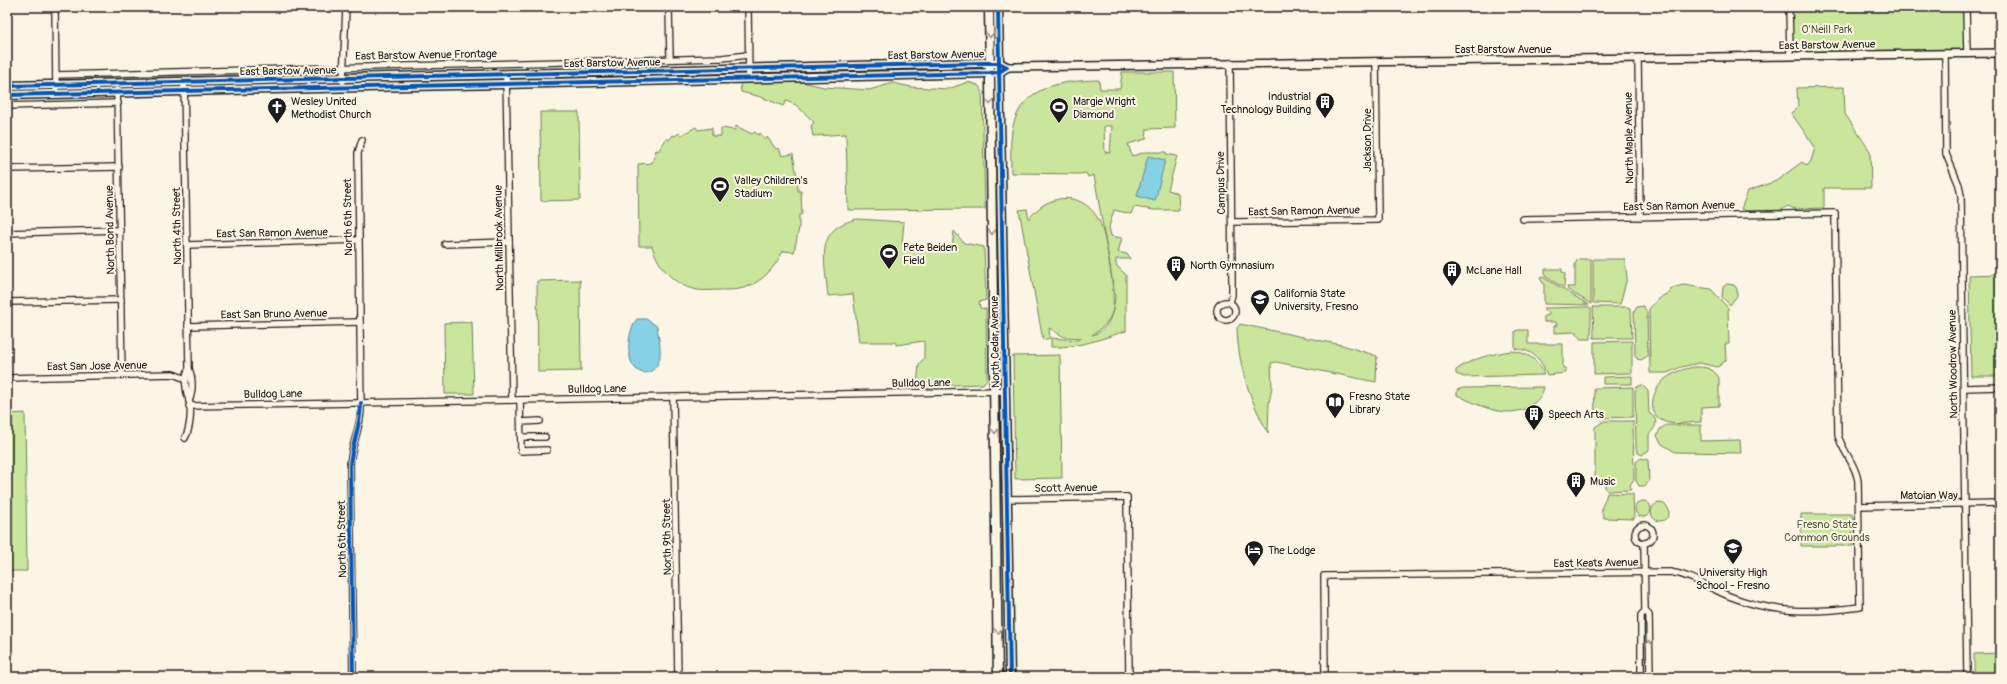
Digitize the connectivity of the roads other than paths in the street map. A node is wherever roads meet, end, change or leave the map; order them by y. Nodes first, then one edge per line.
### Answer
1 (55, 7) edge
2 (346, 7) edge
3 (669, 7) edge
4 (748, 7) edge
5 (989, 7) edge
6 (998, 7) edge
7 (1789, 7) edge
8 (1966, 7) edge
9 (2000, 53) edge
10 (1945, 54) junction
11 (1967, 54) junction
12 (748, 55) junction
13 (1790, 56) junction
14 (1638, 58) junction
15 (670, 59) junction
16 (1376, 61) junction
17 (990, 63) junction
18 (999, 63) junction
19 (1230, 63) junction
20 (344, 66) junction
21 (1007, 67) junction
22 (748, 69) junction
23 (990, 72) junction
24 (1000, 72) junction
25 (56, 74) junction
26 (506, 75) junction
27 (749, 78) junction
28 (344, 79) junction
29 (184, 82) junction
30 (56, 84) junction
31 (117, 84) junction
32 (506, 84) junction
33 (7, 86) edge
34 (343, 88) junction
35 (184, 91) junction
36 (117, 93) junction
37 (56, 94) junction
38 (7, 95) edge
39 (118, 104) junction
40 (7, 106) edge
41 (362, 140) dead end
42 (119, 167) junction
43 (7, 169) edge
44 (1640, 217) junction
45 (1523, 219) dead end
46 (1378, 220) joint
47 (1232, 222) junction
48 (120, 230) junction
49 (7, 233) edge
50 (358, 240) junction
51 (509, 242) junction
52 (445, 244) dead end
53 (187, 245) junction
54 (121, 300) junction
55 (7, 302) edge
56 (1230, 302) dead end
57 (360, 322) junction
58 (188, 326) junction
59 (189, 370) junction
60 (122, 375) junction
61 (7, 378) edge
62 (186, 379) junction
63 (1964, 388) junction
64 (2000, 388) edge
65 (994, 392) junction
66 (1005, 392) junction
67 (673, 397) junction
68 (512, 400) junction
69 (520, 400) junction
70 (189, 403) junction
71 (361, 403) junction
72 (521, 422) junction
73 (540, 422) dead end
74 (521, 437) junction
75 (185, 438) dead end
76 (545, 438) dead end
77 (547, 450) dead end
78 (1006, 499) junction
79 (2000, 503) edge
80 (1966, 505) junction
81 (1859, 506) junction
82 (1644, 544) dead end
83 (997, 556) junction
84 (1644, 572) junction
85 (1008, 578) junction
86 (998, 584) junction
87 (1645, 611) junction
88 (1009, 638) junction
89 (353, 677) edge
90 (678, 677) edge
91 (998, 677) edge
92 (1010, 677) edge
93 (1129, 677) edge
94 (1325, 677) edge
95 (1641, 677) edge
96 (1650, 677) edge
97 (1967, 677) edge

1 - 25 street
2 - 20 street
3 - 15 street
4 - 12 street
5 -> 17 main road, North Cedar Avenue
6 - 18 main road, North Cedar Avenue
7 - 13 street
8 - 11 street
9 - 11 street, East Barstow Avenue
10 - 11 street, East Barstow Avenue
10 - 13 street, East Barstow Avenue
10 - 63 street, North Woodrow Avenue
12 - 15 street, East Barstow Avenue Frontage
12 - 22 street
13 - 14 street, East Barstow Avenue
14 - 16 street, East Barstow Avenue
14 - 44 street, North Maple Avenue
15 - 20 street, East Barstow Avenue Frontage
16 - 19 street, East Barstow Avenue
16 - 46 street, Jackson Drive
17 - 18 main road, East Barstow Avenue
17 - 22 main road, East Barstow Avenue
17 - 23 main road, North Cedar Avenue
18 - 21 main road, East Barstow Avenue
18 - 24 main road, North Cedar Avenue
19 - 21 street, East Barstow Avenue
19 - 47 street, Campus Drive
20 - 25 street, East Barstow Avenue Frontage
20 - 28 street
21 - 24 main road
22 - 26 main road, East Barstow Avenue
22 - 27 street
23 - 24 main road, East Barstow Avenue
23 - 27 main road, East Barstow Avenue
23 -> 65 main road, North Cedar Avenue
24 - 66 main road, North Cedar Avenue
25 - 30 street
26 - 28 main road, East Barstow Avenue
26 - 32 street, North Millbrook Avenue
27 - 32 main road, East Barstow Avenue
28 - 29 main road, East Barstow Avenue
28 - 34 street
29 - 31 main road, East Barstow Avenue
29 - 35 street, North 4th Street
30 - 31 main road, East Barstow Avenue
30 - 33 main road, East Barstow Avenue
30 - 37 street
31 - 36 street, North Bond Avenue
32 - 34 main road, East Barstow Avenue
32 - 51 street, North Millbrook Avenue
34 - 35 main road, East Barstow Avenue
35 - 36 main road, East Barstow Avenue
35 - 53 street, North 4th Street
36 - 37 main road, East Barstow Avenue
36 - 39 street, North Bond Avenue
37 - 38 main road, East Barstow Avenue
39 - 40 street
39 - 42 street, North Bond Avenue
41 - 50 street, North 6th Street
42 - 43 street
42 - 48 street, North Bond Avenue
44 - 45 street, East San Ramon Avenue
44 - 81 street, East San Ramon Avenue
46 - 47 street, East San Ramon Avenue
47 - 56 street, Campus Drive
48 - 49 street
48 - 54 street, North Bond Avenue
50 - 53 street, East San Ramon Avenue
50 - 57 street, North 6th Street
51 - 52 street
51 - 68 street, North Millbrook Avenue
53 - 58 street, North 4th Street
54 - 55 street
54 - 60 street, North Bond Avenue
57 - 58 street, East San Bruno Avenue
57 - 71 street, North 6th Street
58 - 59 street, North 4th Street
59 - 62 street, North 4th Street
59 - 70 street, North 4th Street
60 - 61 street, East San Jose Avenue
60 - 62 street, East San Jose Avenue
62 - 70 street, North 4th Street
63 - 64 street
63 - 80 street, North Woodrow Avenue
65 - 66 street, Bulldog Lane
65 - 67 street, Bulldog Lane
65 -> 83 main road, North Cedar Avenue
66 - 78 main road, North Cedar Avenue
67 - 69 street, Bulldog Lane
67 - 90 street, North 9th Street
68 - 69 street, Bulldog Lane
68 - 71 street, Bulldog Lane
69 - 72 street
70 - 71 street, Bulldog Lane
70 - 75 street, North 4th Street
71 - 89 street, North 6th Street
72 - 73 street
72 - 74 street
74 - 76 street
74 - 77 street
78 - 85 main road, North Cedar Avenue
78 - 93 street, Scott Avenue
79 - 80 street, Matoian Way
80 - 81 street, Matoian Way
80 - 97 street, North Woodrow Avenue
81 - 84 street, East Keats Avenue
82 - 84 street
83 - 85 main road
83 - 86 main road, North Cedar Avenue
84 - 87 street
84 - 94 street, East Keats Avenue
85 - 88 main road, North Cedar Avenue
86 - 88 main road
86 -> 91 main road, North Cedar Avenue
87 - 95 street
96 -> 87 street
88 - 92 main road, North Cedar Avenue

